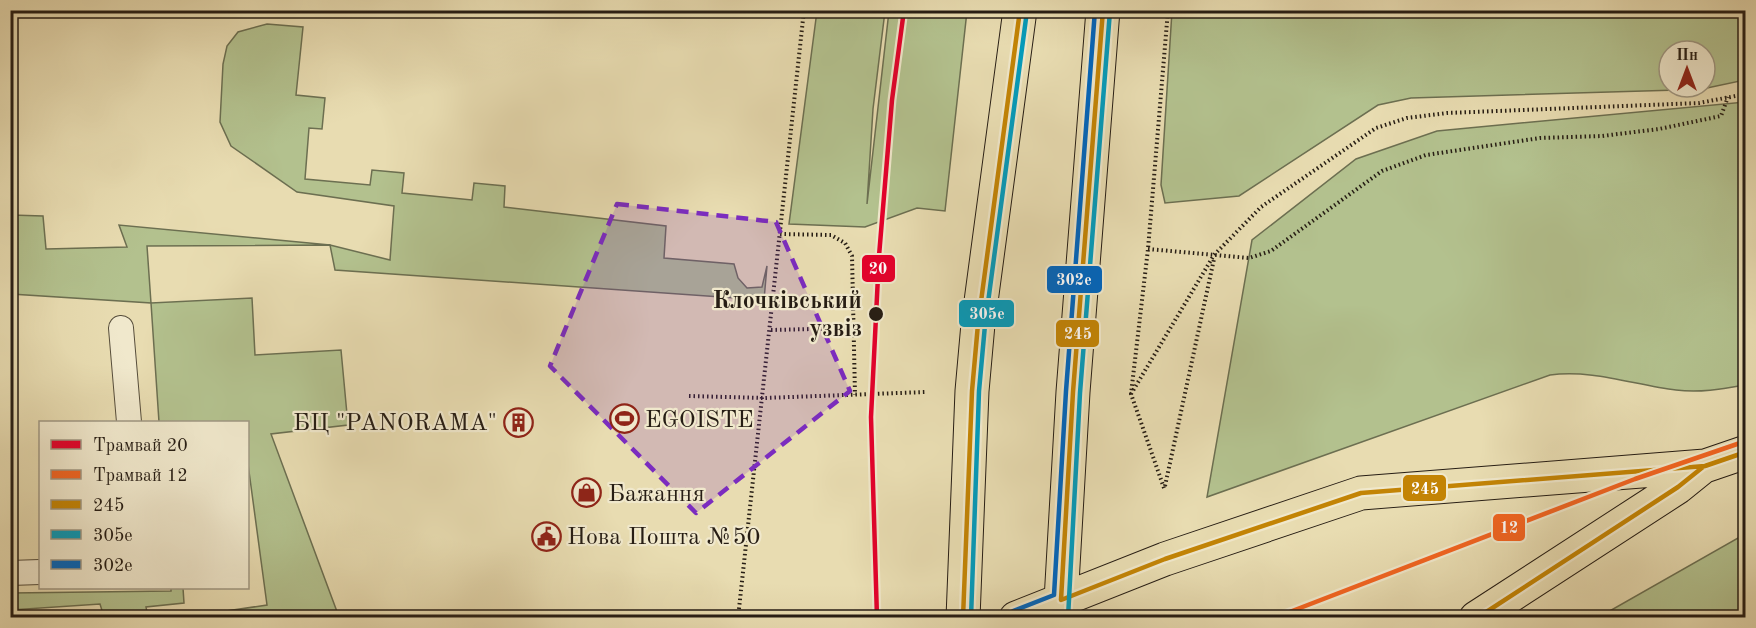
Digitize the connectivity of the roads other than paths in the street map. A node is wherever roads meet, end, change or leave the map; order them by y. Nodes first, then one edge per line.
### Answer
1 (1020, 10) edge
2 (1103, 10) edge
3 (121, 328) dead end
4 (129, 421) edge
5 (1746, 452) edge
6 (1705, 466) junction
7 (39, 572) edge
8 (10, 573) edge
9 (1060, 609) edge
10 (963, 618) edge
11 (1016, 618) edge
12 (1476, 618) edge

1 - 10 main road
2 - 9 main road
3 - 4 lane
5 - 6 main road
6 - 9 main road
6 - 12 main road
7 - 8 lane
9 - 11 main road

